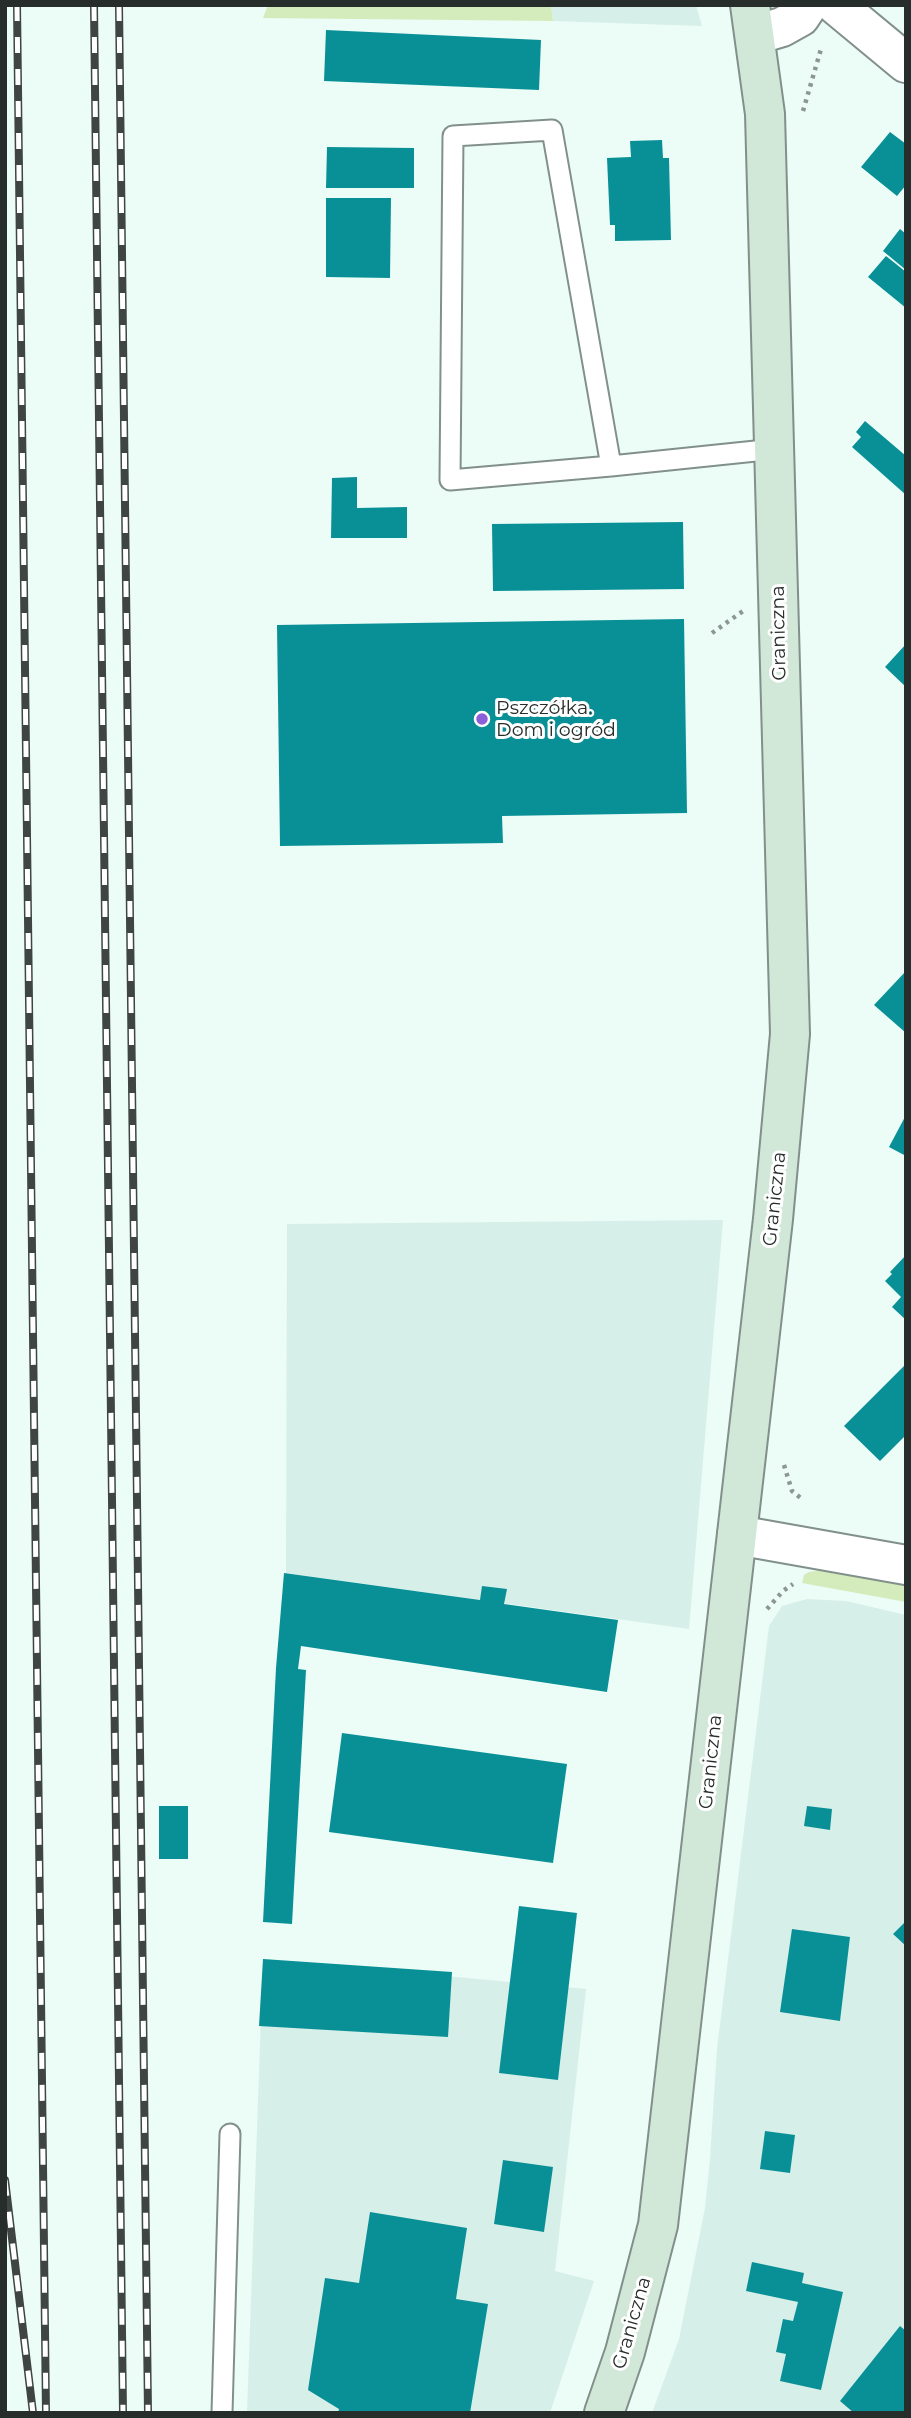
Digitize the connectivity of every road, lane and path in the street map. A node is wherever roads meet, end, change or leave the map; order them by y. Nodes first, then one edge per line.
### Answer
1 (808, 5) edge
2 (836, 5) edge
3 (752, 20) edge
4 (906, 63) edge
5 (775, 449) junction
6 (611, 467) junction
7 (737, 1535) junction
8 (906, 1565) edge
9 (230, 2134) dead end
10 (222, 2413) edge
11 (604, 2413) edge

1 - 3 street, Graniczna
2 - 4 street
3 - 5 street, Graniczna
5 - 6 lane
5 - 7 street, Graniczna
6 - 6 lane
7 - 8 street
7 - 11 street, Graniczna
9 - 10 lane

